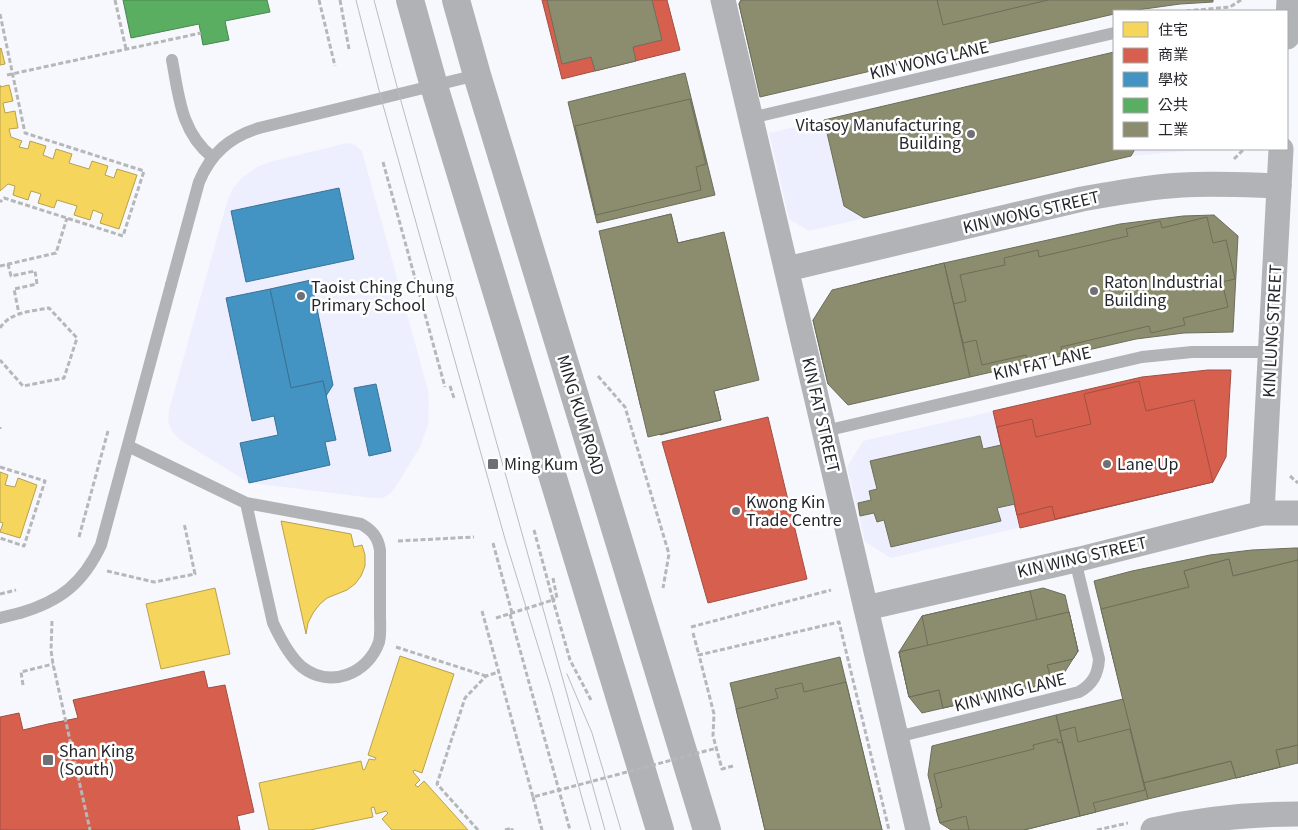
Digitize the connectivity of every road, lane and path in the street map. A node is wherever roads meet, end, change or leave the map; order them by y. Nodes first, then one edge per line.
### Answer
1 (115, 0) edge
2 (319, 0) edge
3 (340, 0) edge
4 (410, 0) edge
5 (456, 0) edge
6 (723, 0) edge
7 (1240, 0) edge
8 (1201, 10) edge
9 (0, 14) edge
10 (201, 33) dead end
11 (1113, 33) edge
12 (126, 49) junction
13 (349, 49) dead end
14 (172, 60) dead end
15 (335, 66) dead end
16 (7, 74) dead end
17 (477, 75) junction
18 (434, 86) junction
19 (751, 118) junction
20 (1243, 150) edge
21 (1281, 150) edge
22 (212, 157) junction
23 (1231, 161) dead end
24 (383, 162) dead end
25 (1279, 186) junction
26 (0, 202) edge
27 (67, 218) junction
28 (8, 264) junction
29 (0, 266) edge
30 (787, 269) junction
31 (19, 314) junction
32 (0, 328) edge
33 (1270, 352) junction
34 (0, 361) edge
35 (450, 386) dead end
36 (445, 387) dead end
37 (454, 398) dead end
38 (108, 431) dead end
39 (825, 431) junction
40 (128, 446) junction
41 (0, 467) edge
42 (246, 503) junction
43 (1262, 513) junction
44 (1298, 513) edge
45 (184, 523) dead end
46 (534, 530) dead end
47 (79, 537) dead end
48 (474, 537) dead end
49 (0, 538) edge
50 (395, 541) dead end
51 (493, 542) dead end
52 (1075, 560) junction
53 (101, 570) dead end
54 (16, 590) dead end
55 (831, 590) dead end
56 (0, 594) edge
57 (553, 600) junction
58 (866, 608) junction
59 (482, 610) dead end
60 (511, 613) junction
61 (54, 615) dead end
62 (0, 618) edge
63 (496, 618) dead end
64 (691, 627) dead end
65 (693, 633) dead end
66 (396, 646) dead end
67 (699, 655) junction
68 (53, 664) junction
69 (499, 672) junction
70 (486, 676) junction
71 (23, 685) dead end
72 (591, 701) dead end
73 (896, 737) junction
74 (716, 748) junction
75 (719, 774) dead end
76 (533, 797) junction
77 (1298, 814) edge
78 (90, 830) edge
79 (478, 830) edge
80 (505, 830) edge
81 (512, 830) edge
82 (542, 830) edge
83 (570, 830) edge
84 (660, 830) edge
85 (707, 830) edge
86 (889, 830) edge
87 (918, 830) edge
88 (1153, 830) edge

1 - 12 path
2 - 15 path
3 - 13 path
4 - 18 main road
5 - 17 main road, MING KUM ROAD
6 - 19 street, KIN FAT STREET
7 - 8 path
9 - 27 path
10 - 12 path, bridge
11 - 19 lane, KIN WONG LANE
12 - 16 path, bridge
14 - 22 lane
17 - 18 lane
17 - 85 main road, MING KUM ROAD
18 - 22 lane
18 - 84 main road
19 - 30 street, KIN FAT STREET
20 - 23 path
21 - 25 street, KIN LUNG STREET
22 - 40 lane, bridge
24 - 36 path
25 - 30 street, KIN WONG STREET
25 - 33 street, KIN LUNG STREET
26 - 27 path
27 - 28 path
28 - 29 path
28 - 31 path
30 - 39 street, KIN FAT STREET
31 - 32 path
31 - 34 path
33 - 39 lane, KIN FAT LANE
33 - 43 street, KIN LUNG STREET
35 - 37 path
38 - 47 path
39 - 58 street, KIN FAT STREET
40 - 42 lane
40 - 62 lane, bridge
41 - 49 path
42 - 42 lane
43 - 44 street, KIN WING STREET
43 - 52 street, KIN WING STREET
45 - 53 path
46 - 57 path
48 - 50 path
51 - 60 path
52 - 58 street, KIN WING STREET
52 - 73 lane, KIN WING LANE
54 - 56 path
55 - 64 path
57 - 60 path
57 - 72 path
58 - 73 street, KIN FAT STREET
59 - 69 path, bridge
60 - 63 path
60 - 83 path
61 - 68 path
65 - 67 path
66 - 70 path
67 - 74 path
67 - 86 path
68 - 71 path
68 - 78 path
69 - 70 path
69 - 76 path, bridge
70 - 79 path
73 - 87 street, KIN FAT STREET
74 - 75 path
74 - 76 path, bridge
76 - 82 path
77 - 88 street
80 - 81 path

